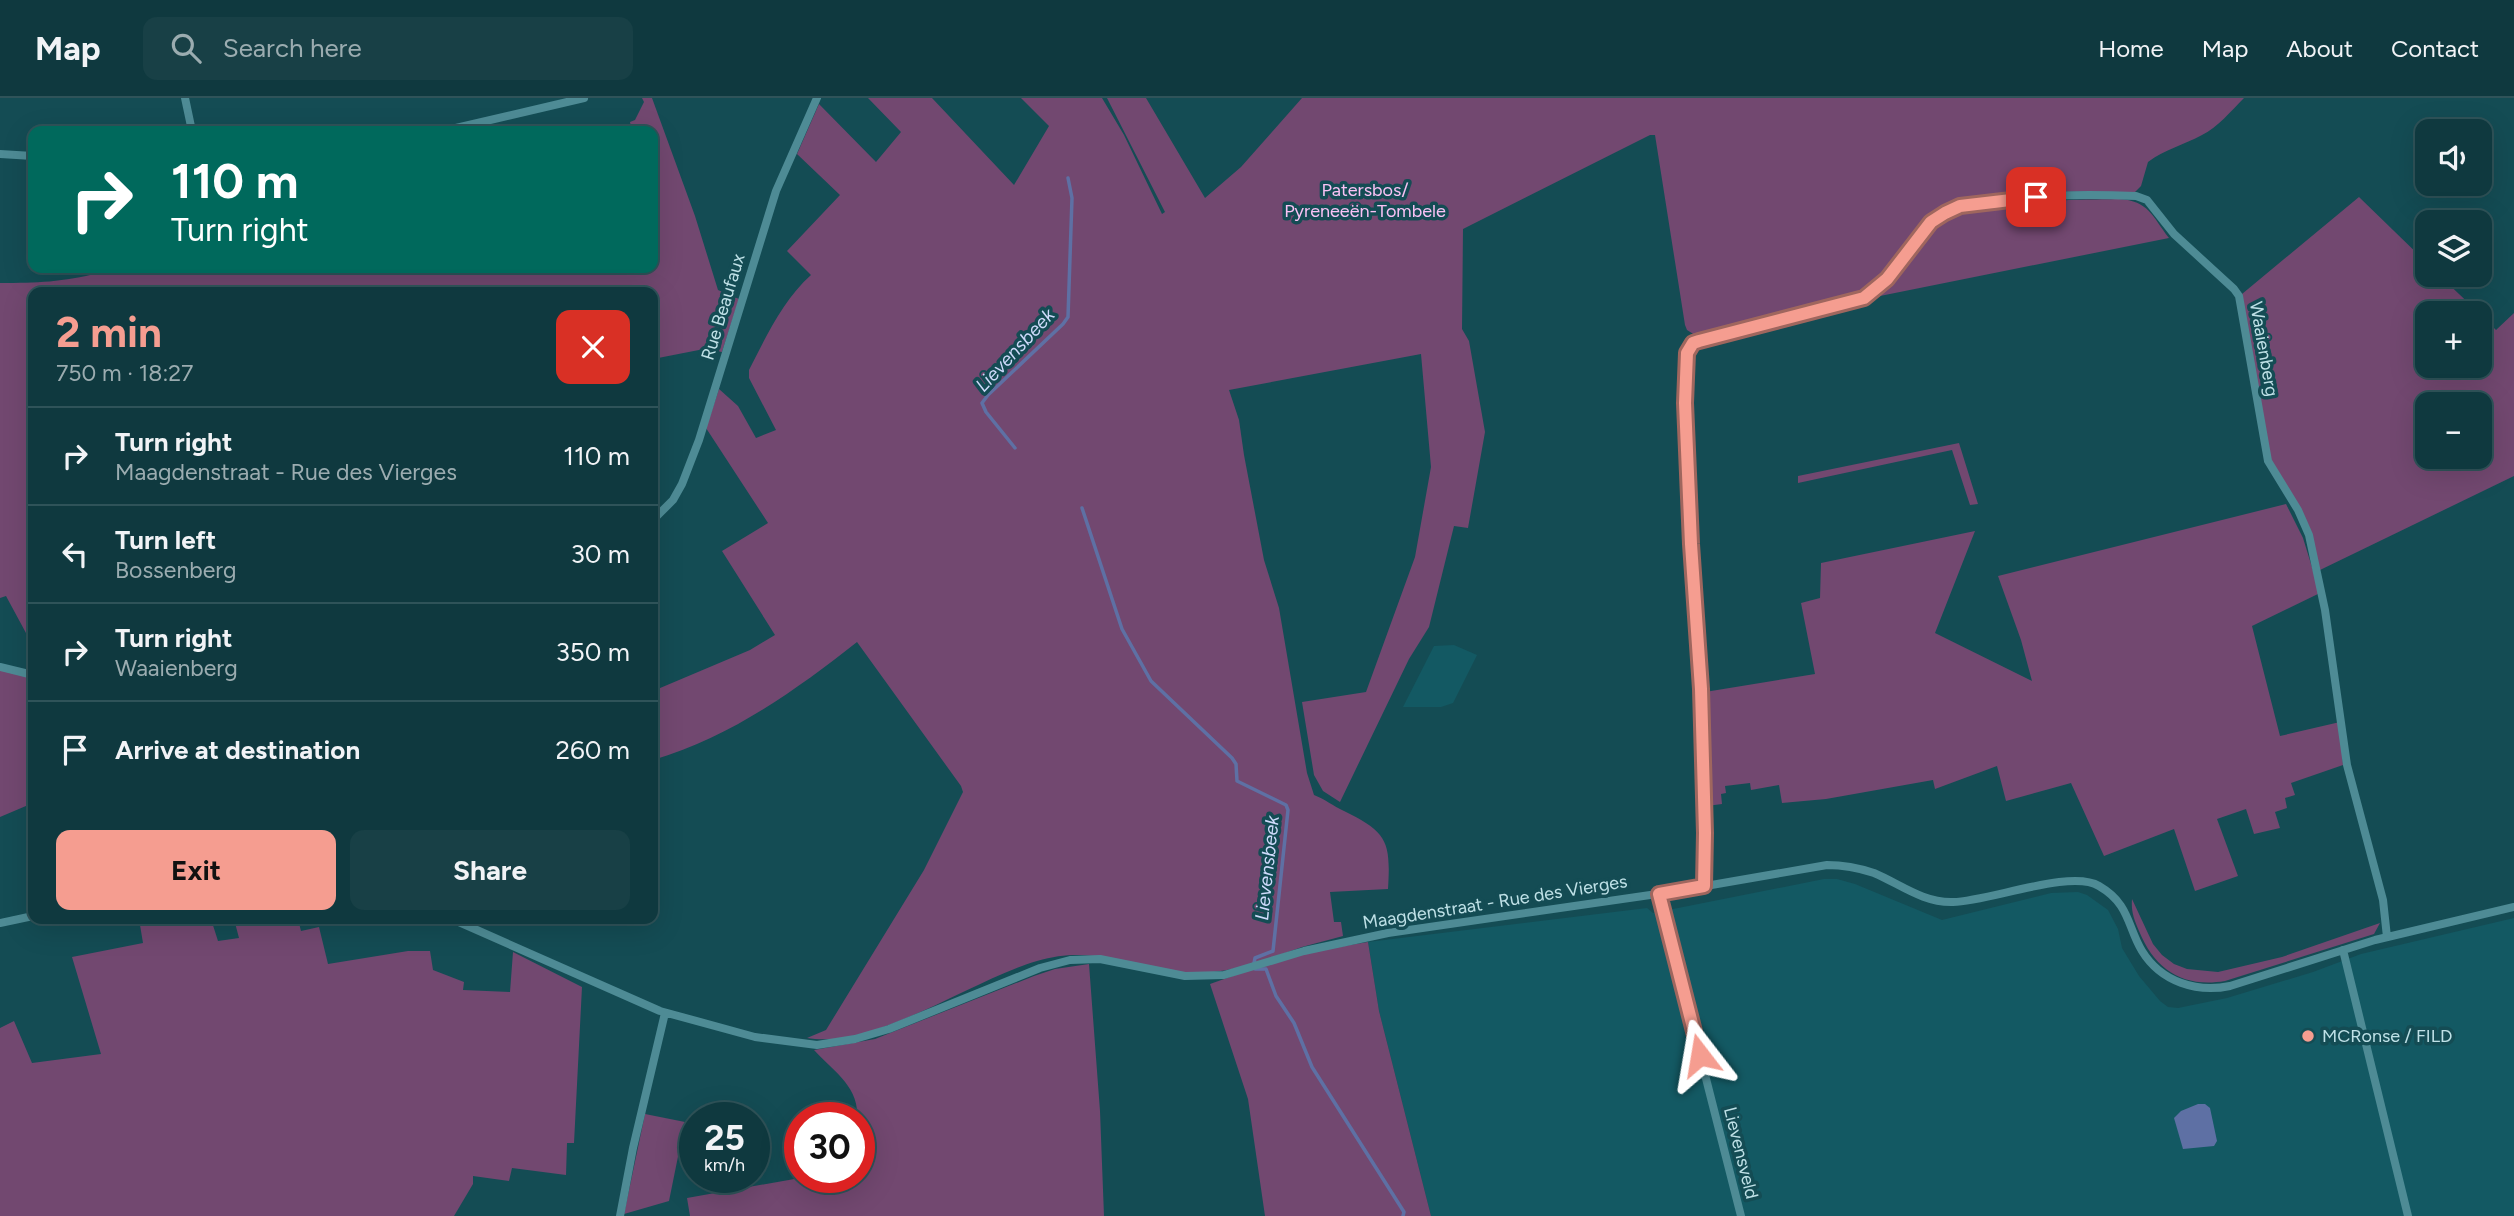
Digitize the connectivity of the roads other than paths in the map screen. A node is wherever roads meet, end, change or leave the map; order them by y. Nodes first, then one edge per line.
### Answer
1 (185, 98) edge
2 (584, 98) edge
3 (817, 98) edge
4 (191, 126) edge
5 (464, 126) edge
6 (0, 154) edge
7 (28, 156) edge
8 (658, 515) edge
9 (0, 667) edge
10 (28, 674) edge
11 (1704, 886) junction
12 (1659, 894) junction
13 (2514, 908) edge
14 (28, 917) edge
15 (0, 923) edge
16 (463, 924) edge
17 (2387, 937) junction
18 (2343, 950) junction
19 (665, 1013) junction
20 (620, 1216) edge
21 (1741, 1216) edge
22 (2408, 1216) edge

1 - 4 street
2 - 5 street
3 - 8 street, Rue Beaufaux
6 - 7 street
9 - 10 street
11 - 12 street, Maagdenstraat - Rue des Vierges
11 - 17 street, Waaienberg
11 - 18 street, Maagdenstraat - Rue des Vierges
12 - 19 street, Maagdenstraat - Rue des Vierges
12 - 21 street, Lievensveld
13 - 17 street, Maagdenstraat - Rue des Vierges
14 - 15 street
16 - 19 street, Maagdenstraat - Rue des Vierges
17 - 18 street, Maagdenstraat - Rue des Vierges
18 - 22 street
19 - 20 street

